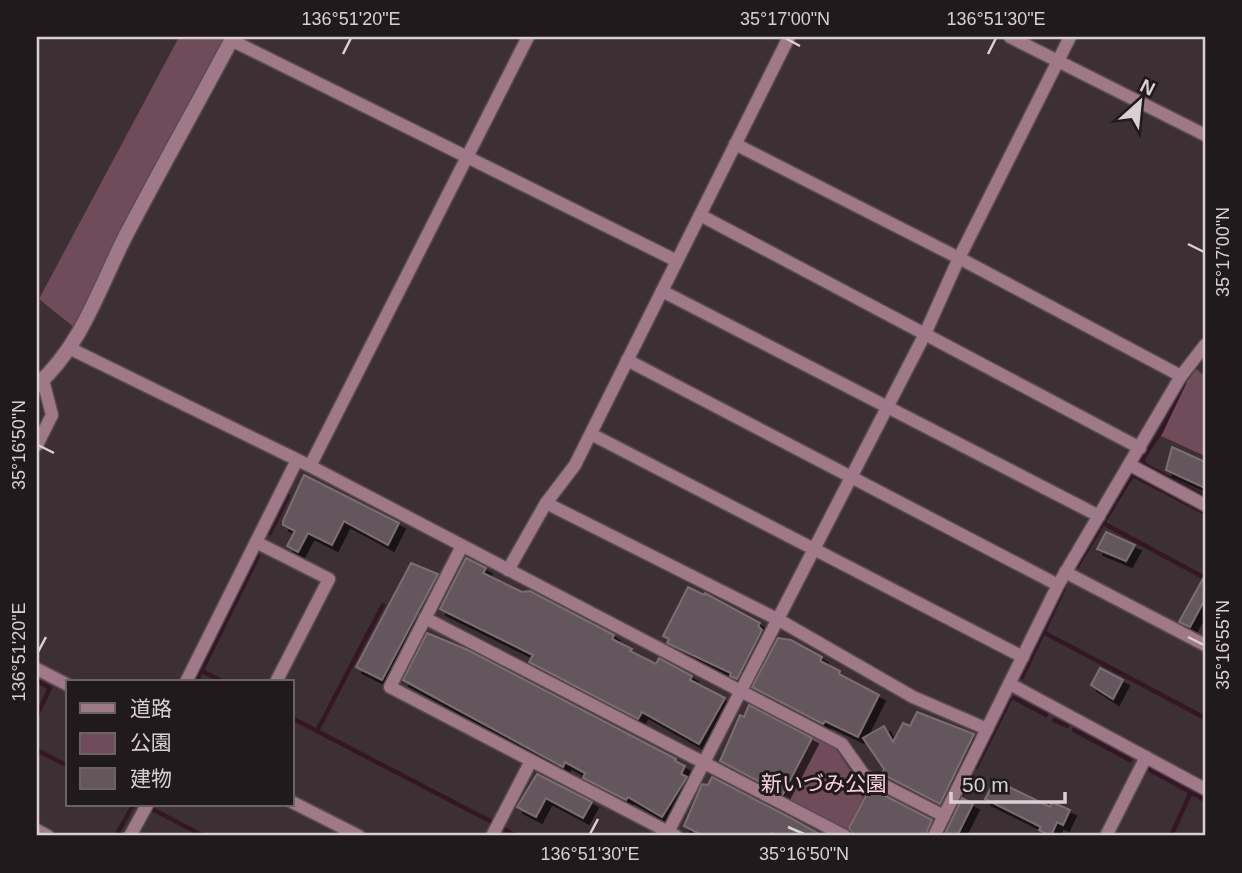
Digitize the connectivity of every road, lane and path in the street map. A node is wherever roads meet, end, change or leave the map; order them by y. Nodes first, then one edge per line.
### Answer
1 (528, 37) edge
2 (789, 37) edge
3 (1010, 37) edge
4 (1070, 37) edge
5 (232, 39) edge
6 (1058, 61) junction
7 (1205, 135) edge
8 (735, 144) junction
9 (466, 155) junction
10 (699, 215) junction
11 (960, 258) junction
12 (677, 261) junction
13 (663, 290) junction
14 (924, 336) junction
15 (1205, 345) edge
16 (69, 348) junction
17 (627, 360) junction
18 (1181, 376) junction
19 (40, 382) edge
20 (889, 405) junction
21 (591, 434) junction
22 (37, 445) edge
23 (1140, 448) junction
24 (297, 460) junction
25 (1130, 465) junction
26 (310, 466) junction
27 (853, 477) junction
28 (546, 503) junction
29 (1205, 505) edge
30 (1099, 516) junction
31 (256, 542) junction
32 (462, 545) junction
33 (815, 551) junction
34 (508, 570) junction
35 (1065, 572) junction
36 (1058, 584) junction
37 (425, 618) junction
38 (779, 620) junction
39 (1205, 645) edge
40 (1023, 657) junction
41 (37, 669) edge
42 (187, 680) edge
43 (277, 680) edge
44 (66, 684) edge
45 (1010, 684) junction
46 (741, 692) junction
47 (987, 729) junction
48 (1146, 757) junction
49 (531, 761) junction
50 (704, 763) junction
51 (1205, 789) edge
52 (294, 803) edge
53 (146, 806) edge
54 (944, 816) junction
55 (37, 830) edge
56 (672, 834) edge
57 (48, 836) edge
58 (130, 836) edge
59 (359, 836) edge
60 (492, 836) edge
61 (845, 836) edge
62 (933, 836) edge
63 (1106, 836) edge

1 - 9 street
2 - 8 street
3 - 6 street
4 - 6 street
5 - 9 street
5 - 16 street
6 - 7 street
6 - 11 street
8 - 10 street
8 - 11 street
9 - 12 street
9 - 26 street
10 - 12 street
10 - 14 street
11 - 14 street
11 - 18 street
12 - 13 street
13 - 17 street
13 - 20 street
14 - 20 street
14 - 23 street
15 - 18 street
16 - 19 street
16 - 24 street
17 - 21 street
17 - 27 street
18 - 23 street
19 - 22 street
20 - 27 street
20 - 30 street
21 - 28 street
21 - 33 street
23 - 25 street
24 - 26 street
24 - 31 street
25 - 29 street
25 - 30 street
26 - 32 street
27 - 33 street
27 - 36 street
28 - 34 street
28 - 38 street
30 - 35 street
31 - 42 street
31 - 43 street
32 - 34 street
32 - 37 street
33 - 38 street
33 - 40 street
34 - 46 street
35 - 36 street
35 - 39 street
36 - 40 street
37 - 49 street
37 - 50 street
38 - 46 street
38 - 47 street
40 - 45 street
41 - 44 street
45 - 47 street
45 - 48 street
46 - 50 street
46 - 54 street
47 - 54 street
48 - 51 street
48 - 63 street
49 - 56 street
49 - 60 street
50 - 56 street
50 - 61 street
52 - 59 street
53 - 58 street
54 - 62 street
55 - 57 street

